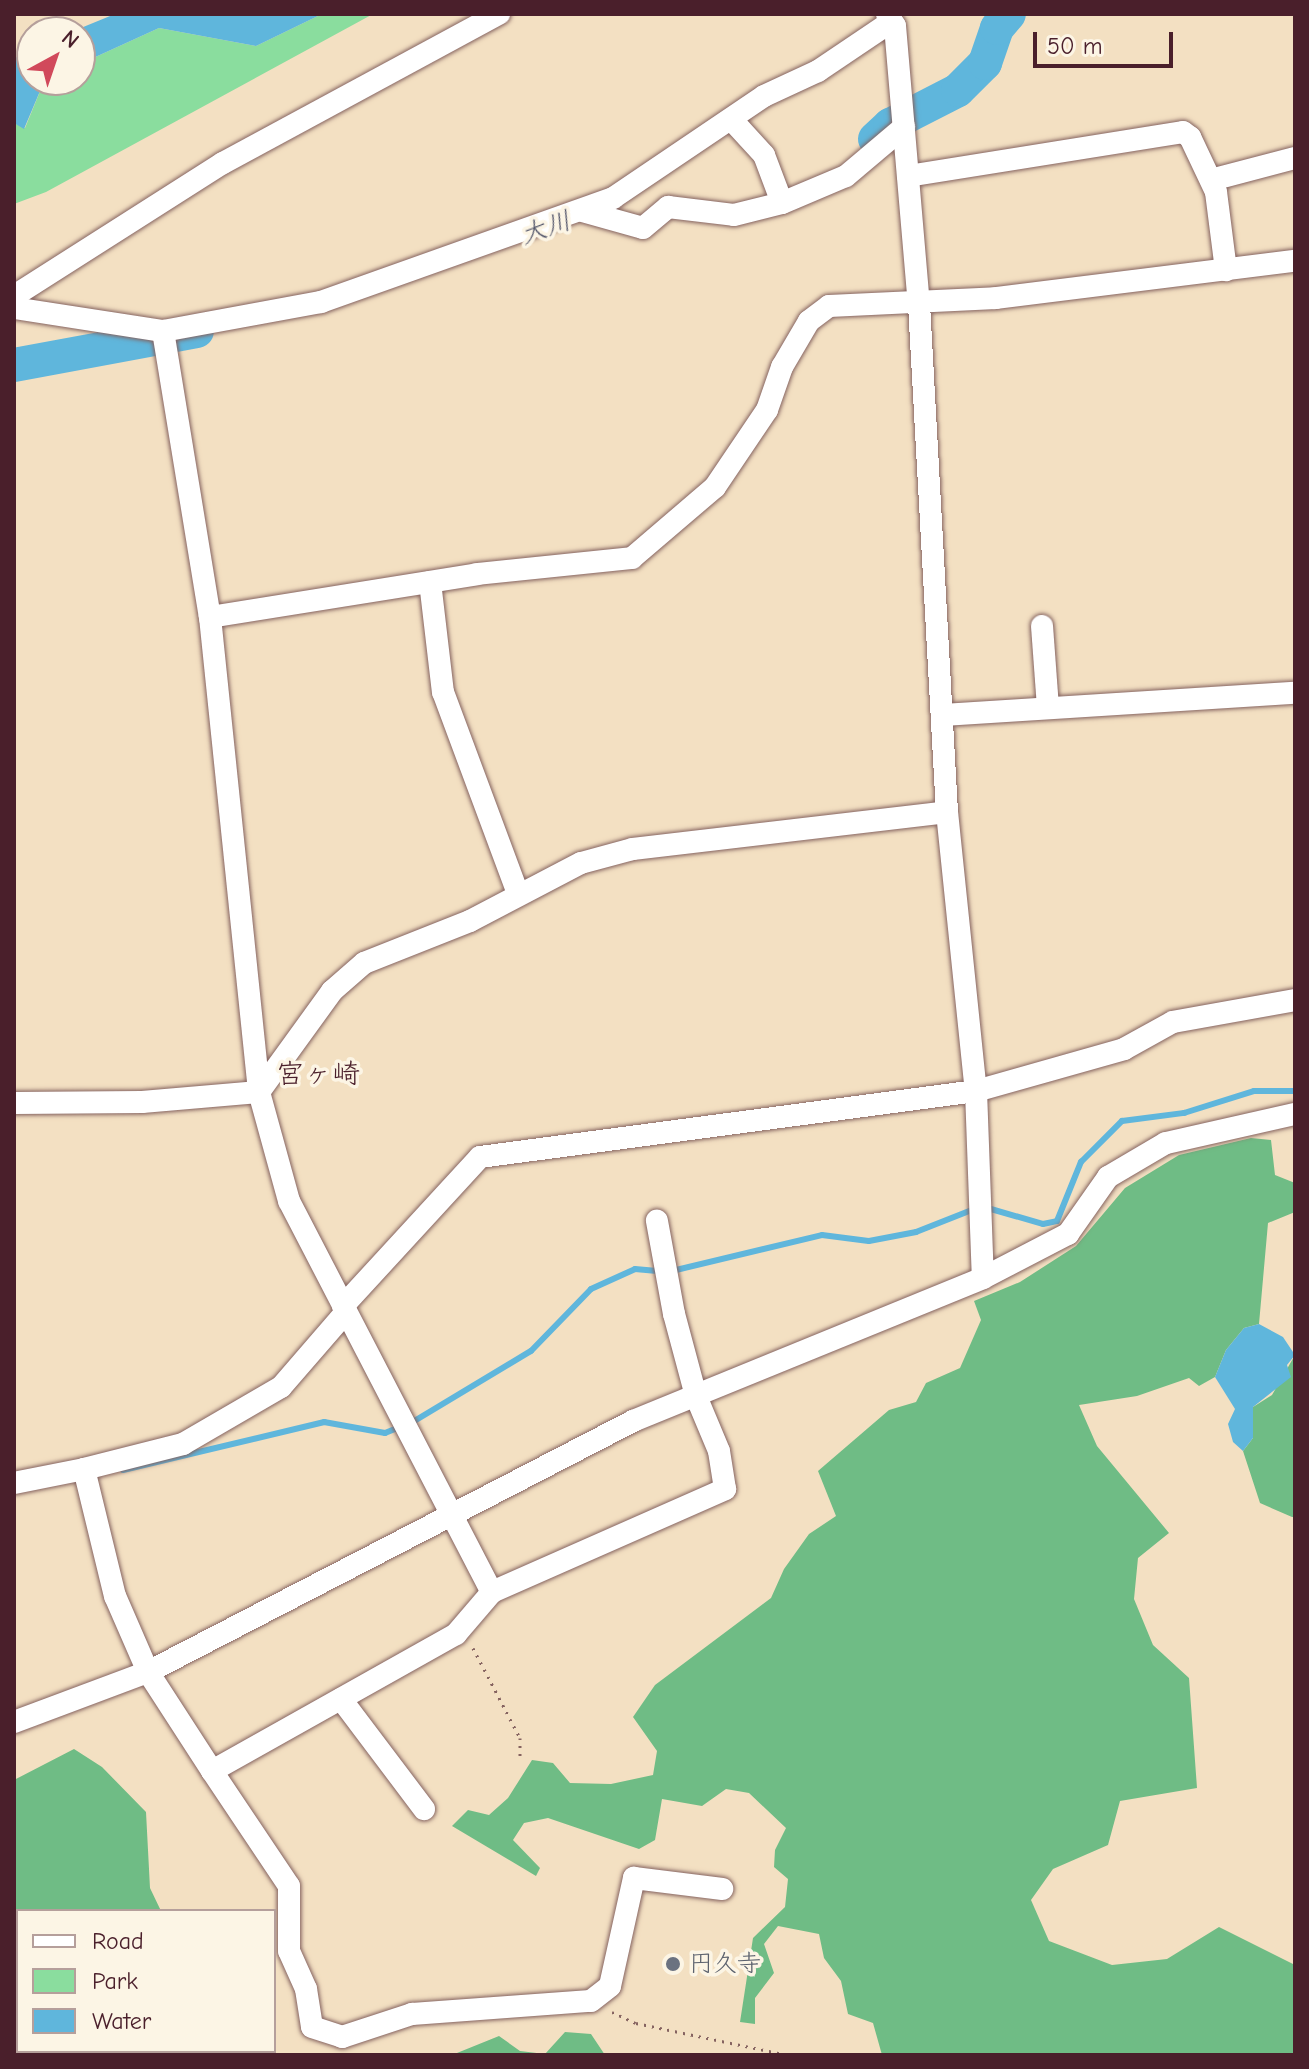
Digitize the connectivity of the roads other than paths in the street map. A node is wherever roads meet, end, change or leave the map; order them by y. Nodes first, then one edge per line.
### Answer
1 (499, 14) edge
2 (896, 19) edge
3 (731, 119) junction
4 (904, 127) junction
5 (1295, 158) edge
6 (908, 176) junction
7 (1211, 180) junction
8 (782, 203) junction
9 (582, 211) junction
10 (1295, 261) edge
11 (1226, 270) junction
12 (15, 297) edge
13 (919, 304) junction
14 (163, 331) junction
15 (430, 582) junction
16 (210, 617) junction
17 (1042, 626) dead end
18 (1295, 693) edge
19 (1048, 708) junction
20 (942, 715) junction
21 (947, 812) junction
22 (518, 894) junction
23 (1295, 1000) edge
24 (976, 1091) junction
25 (259, 1092) junction
26 (14, 1103) edge
27 (1295, 1114) edge
28 (657, 1221) dead end
29 (983, 1278) junction
30 (344, 1309) junction
31 (696, 1396) junction
32 (84, 1469) junction
33 (14, 1483) edge
34 (454, 1513) junction
35 (492, 1592) junction
36 (148, 1672) junction
37 (341, 1699) junction
38 (14, 1722) edge
39 (212, 1771) junction
40 (424, 1809) dead end
41 (722, 1889) dead end
42 (346, 2046) edge

1 - 12 street
2 - 3 street
2 - 4 street
3 - 8 street
3 - 9 street
4 - 6 street
4 - 8 street
5 - 7 street
6 - 7 street
6 - 13 street
7 - 11 street
8 - 9 street
9 - 14 street
10 - 11 street
11 - 13 street
12 - 14 street
13 - 15 street
13 - 20 street
14 - 16 street
15 - 16 street
15 - 22 street
16 - 25 street
17 - 19 street
18 - 19 street
19 - 20 street
20 - 21 street
21 - 22 street
21 - 24 street
22 - 25 street
23 - 24 street
24 - 29 street
24 - 30 street
25 - 26 street
25 - 30 street
27 - 29 street
28 - 31 street
29 - 31 street
30 - 32 street
30 - 34 street
31 - 34 street
31 - 35 street
32 - 33 street
32 - 36 street
34 - 35 street
34 - 36 street
35 - 37 street
36 - 38 street
36 - 39 street
37 - 39 street
37 - 40 street
39 - 42 street
41 - 42 street

